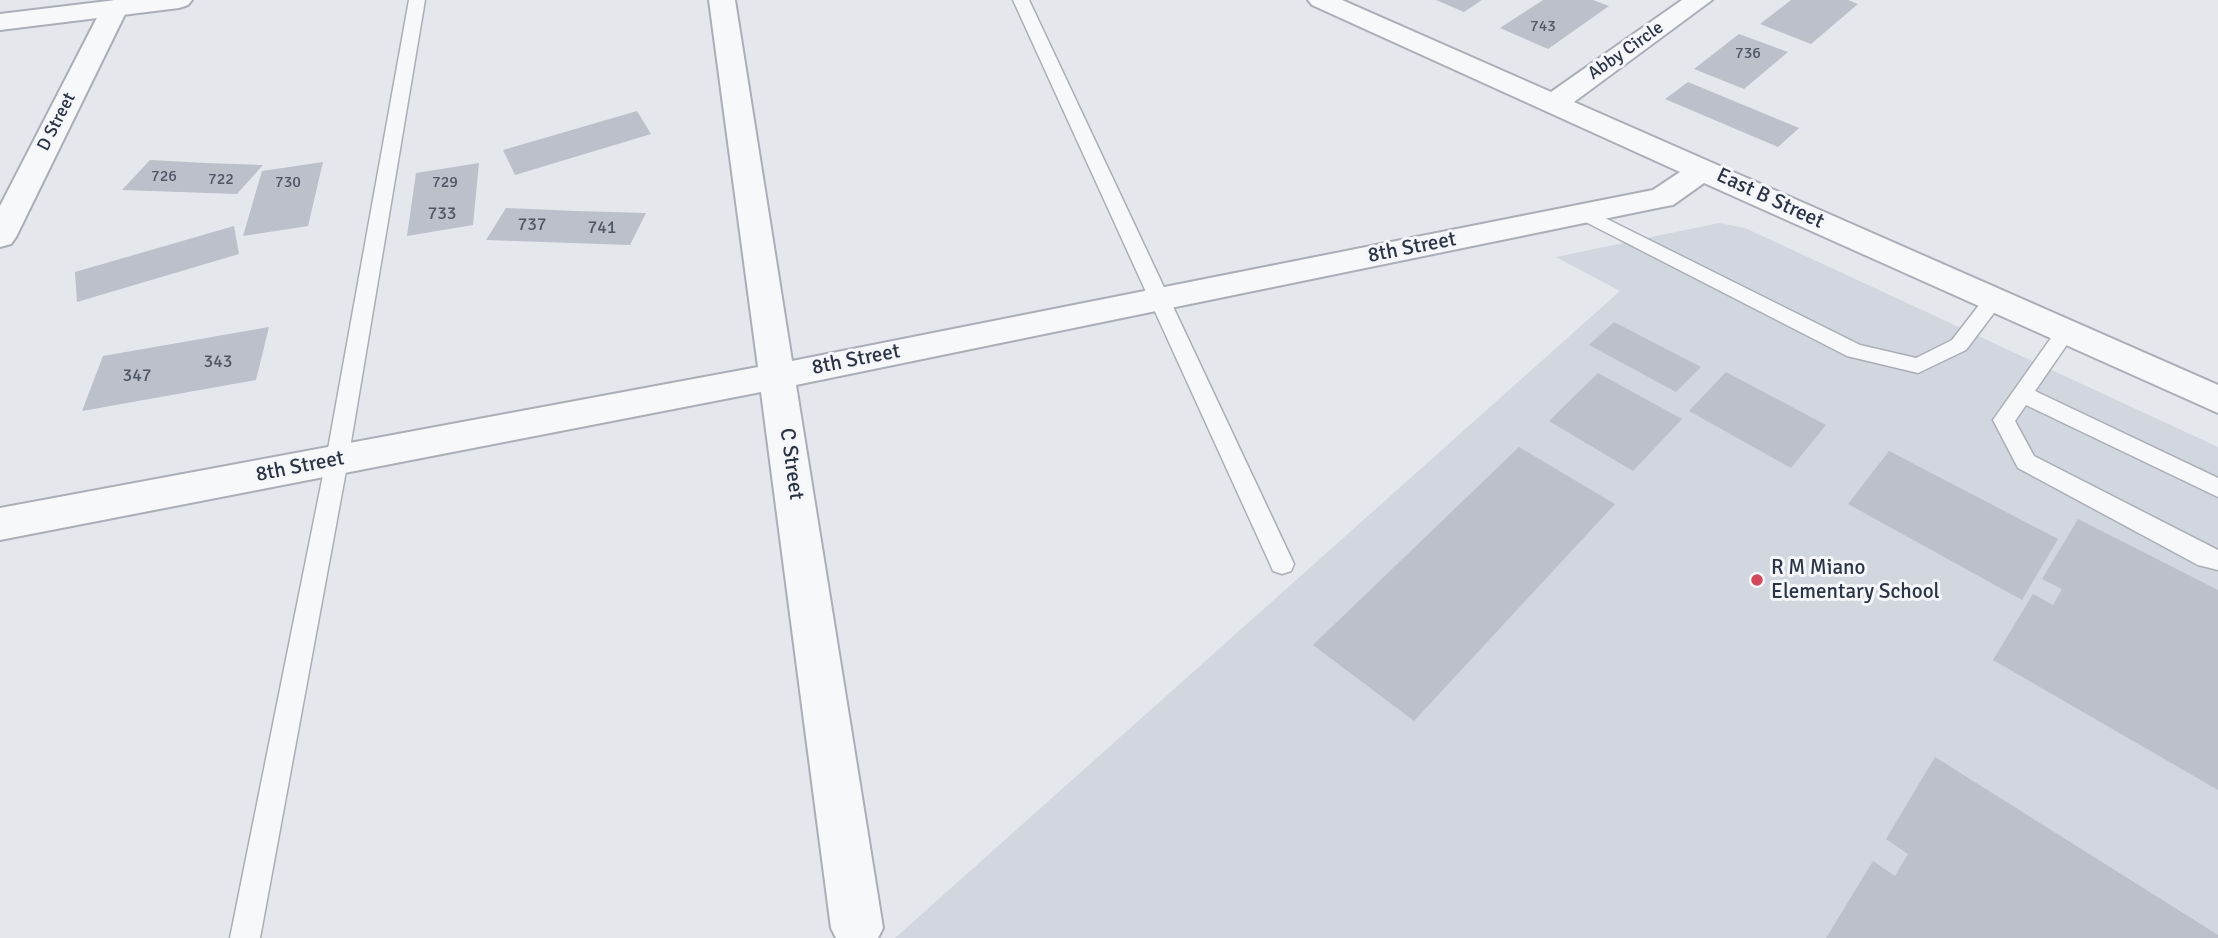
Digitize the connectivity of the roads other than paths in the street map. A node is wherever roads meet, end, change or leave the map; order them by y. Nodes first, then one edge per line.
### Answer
1 (179, 0) edge
2 (417, 0) edge
3 (722, 0) edge
4 (1021, 0) edge
5 (1321, 0) edge
6 (1699, 0) edge
7 (115, 8) junction
8 (0, 22) edge
9 (1554, 103) junction
10 (1702, 169) junction
11 (1585, 214) junction
12 (0, 237) edge
13 (1159, 299) junction
14 (1993, 301) junction
15 (2065, 332) junction
16 (778, 376) junction
17 (2022, 394) junction
18 (2218, 400) edge
19 (337, 460) junction
20 (2218, 488) edge
21 (0, 523) edge
22 (2218, 560) edge
23 (1282, 564) dead end
24 (857, 928) dead end
25 (244, 938) edge

1 - 7 street
2 - 19 lane
3 - 16 street, C Street
4 - 13 lane
5 - 9 street, East B Street
6 - 9 street, Abby Circle
7 - 8 street
7 - 12 street, D Street
9 - 10 street, East B Street
10 - 11 street, 8th Street
10 - 14 street, East B Street
11 - 13 street, 8th Street
11 - 14 lane
13 - 16 street, 8th Street
13 - 23 lane
14 - 15 street, East B Street
15 - 17 lane
15 - 18 street, East B Street
16 - 19 street, 8th Street
16 - 24 street, C Street
17 - 20 lane
17 - 22 lane
19 - 21 street, 8th Street
19 - 25 lane

